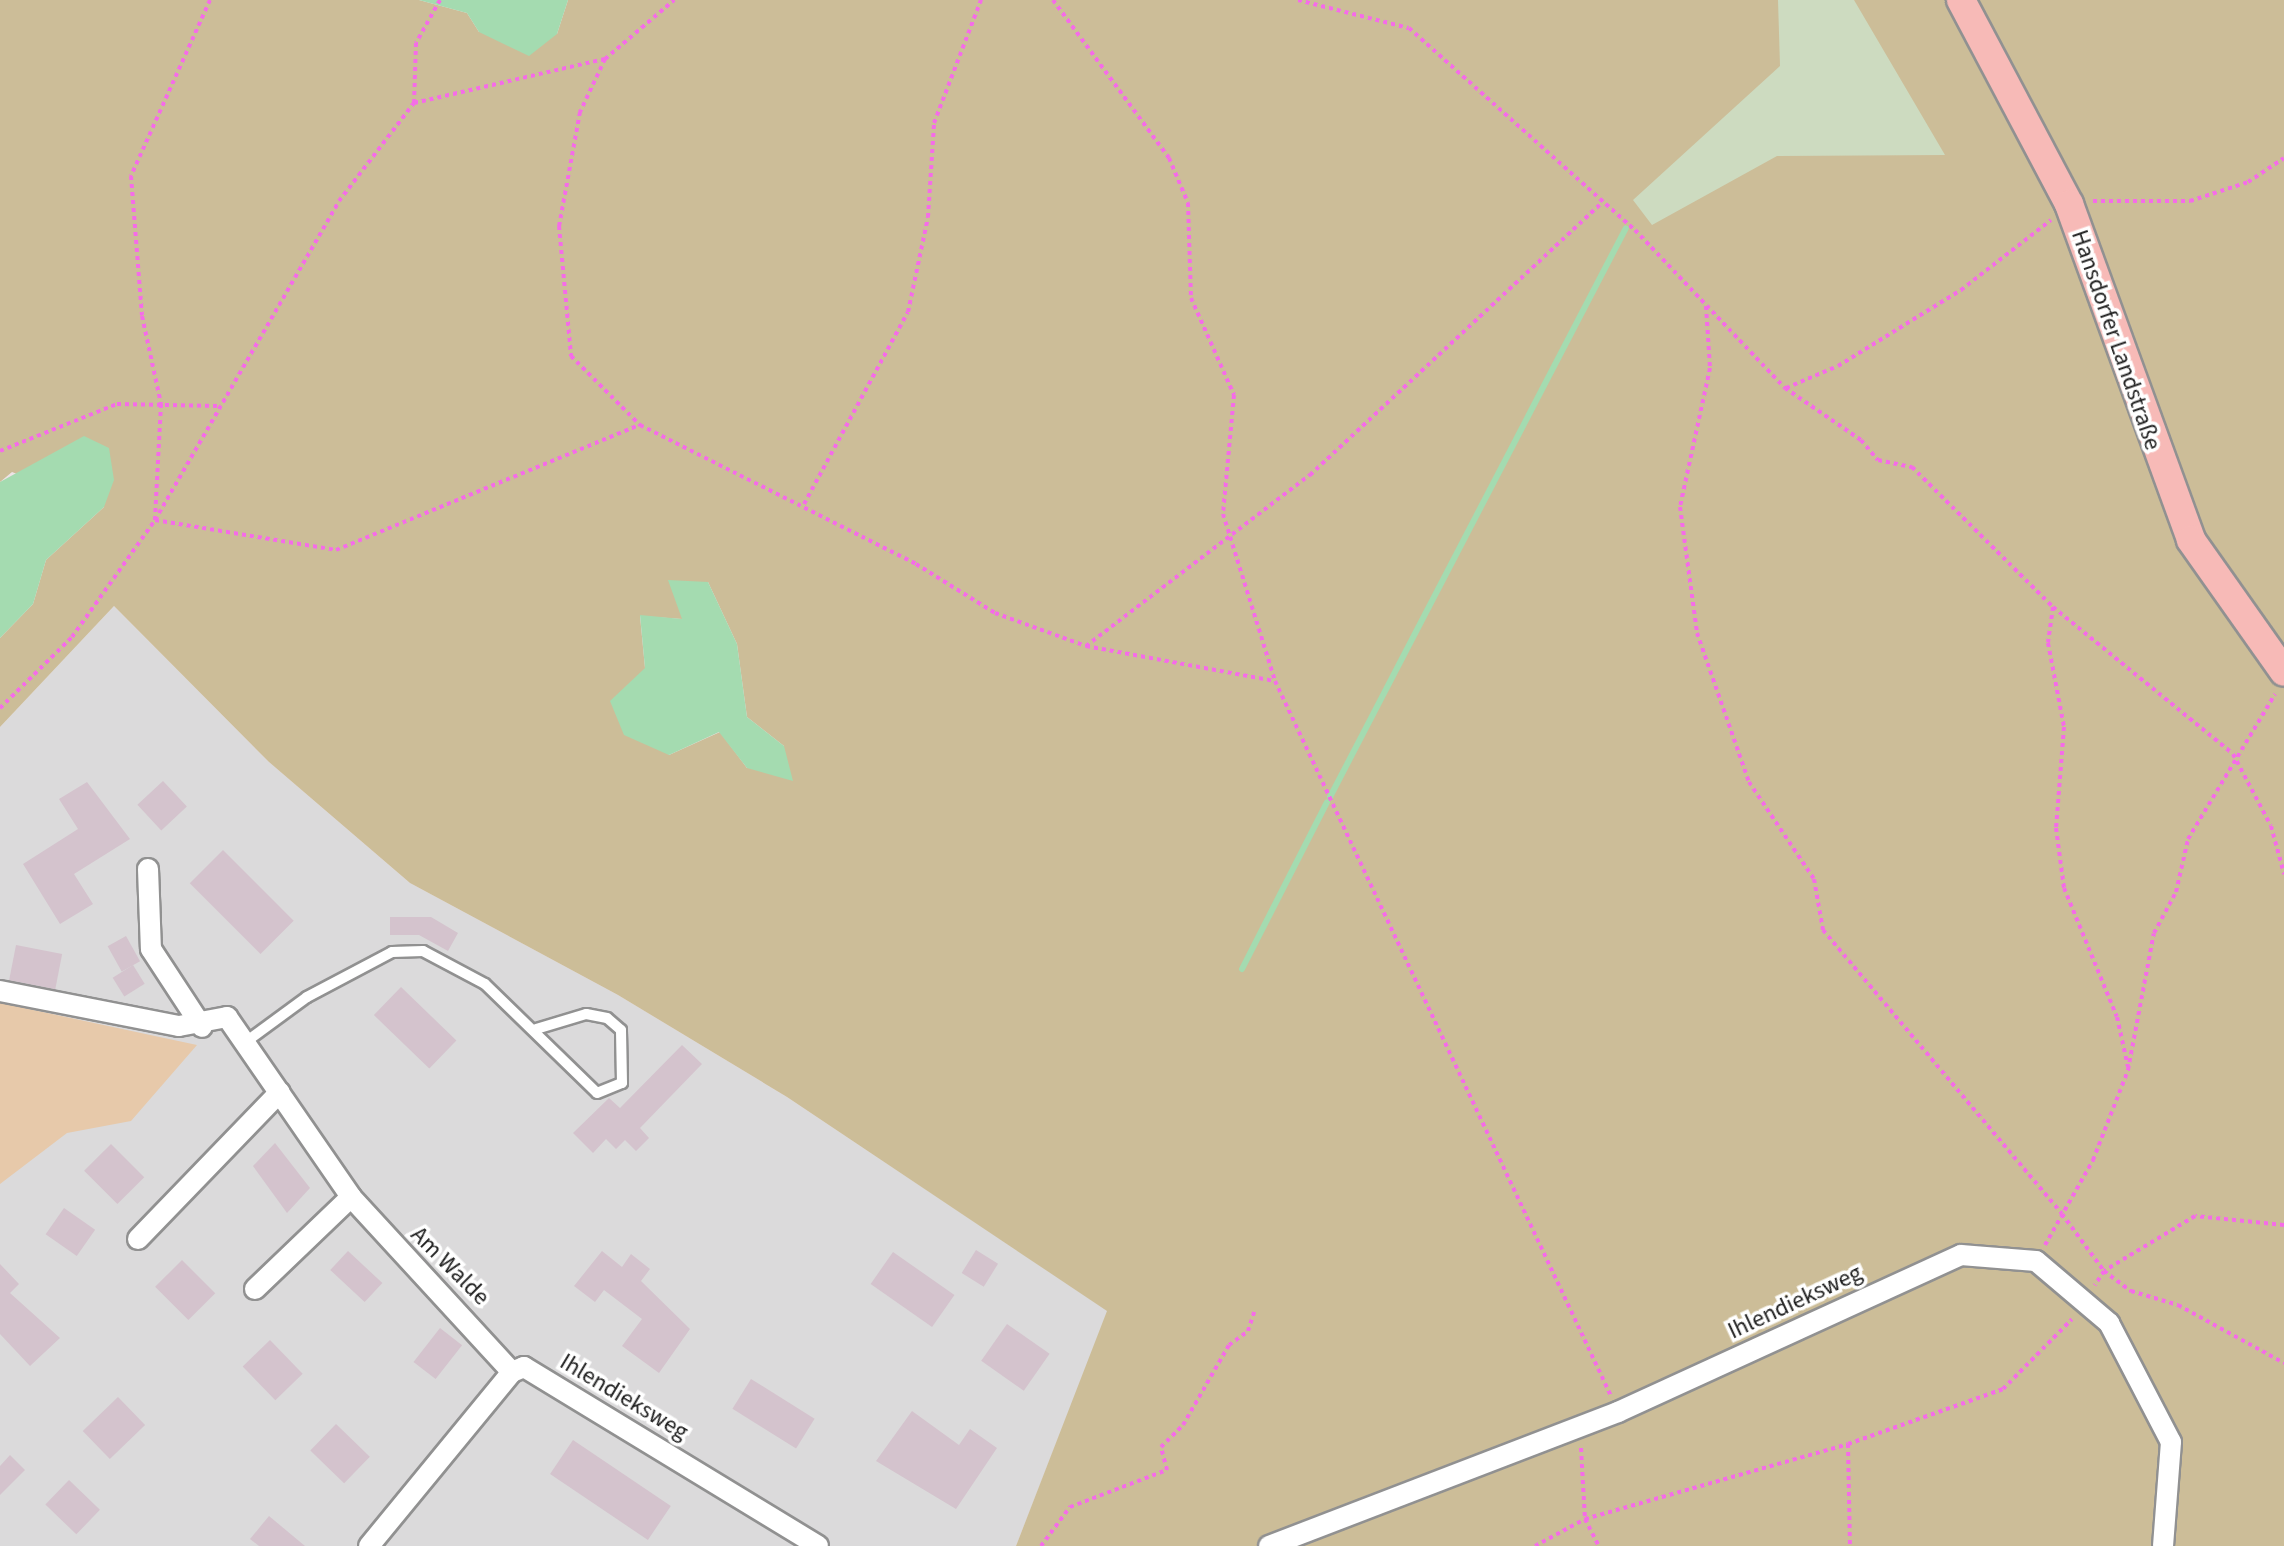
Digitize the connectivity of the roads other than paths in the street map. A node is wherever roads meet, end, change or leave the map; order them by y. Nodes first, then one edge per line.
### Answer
1 (1961, 0) edge
2 (2284, 672) edge
3 (148, 869) dead end
4 (0, 991) edge
5 (202, 1027) junction
6 (536, 1029) junction
7 (247, 1041) junction
8 (280, 1092) junction
9 (351, 1197) junction
10 (138, 1239) dead end
11 (255, 1289) dead end
12 (512, 1372) junction
13 (369, 1546) edge
14 (818, 1546) edge
15 (1269, 1546) edge
16 (2163, 1546) edge

1 - 2 main road, Hansdorfer Landstraße
3 - 5 street
4 - 5 street, Am Walde
5 - 7 street, Am Walde
6 - 6 lane
6 - 7 lane
7 - 8 street, Am Walde
8 - 9 street, Am Walde
8 - 10 street
9 - 11 street
9 - 12 street, Am Walde
12 - 13 street
12 - 14 street, Ihlendieksweg
15 - 16 street, Ihlendieksweg

